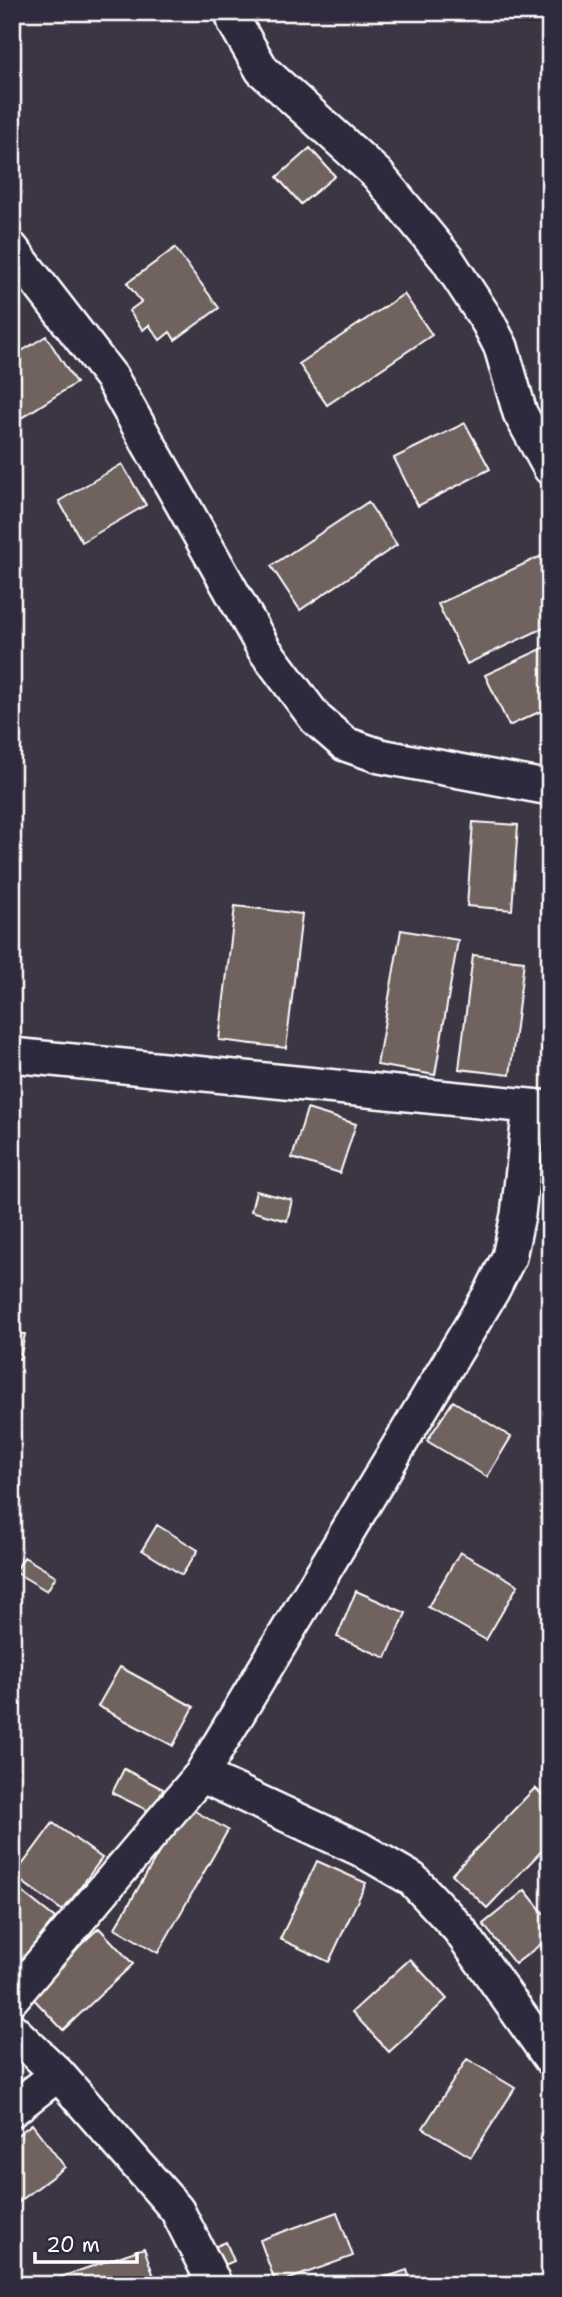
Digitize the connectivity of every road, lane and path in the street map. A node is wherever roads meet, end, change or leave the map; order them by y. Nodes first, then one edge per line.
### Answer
1 (232, 12) edge
2 (12, 249) edge
3 (550, 468) edge
4 (550, 788) edge
5 (12, 1055) edge
6 (540, 1107) edge
7 (201, 1775) junction
8 (12, 1998) edge
9 (12, 2029) edge
10 (550, 2058) edge
11 (58, 2074) junction
12 (12, 2110) edge
13 (215, 2285) edge

1 - 3 street
2 - 4 street
5 - 6 street
6 - 7 street
7 - 8 street
7 - 10 street
9 - 11 street
11 - 12 street
11 - 13 street

